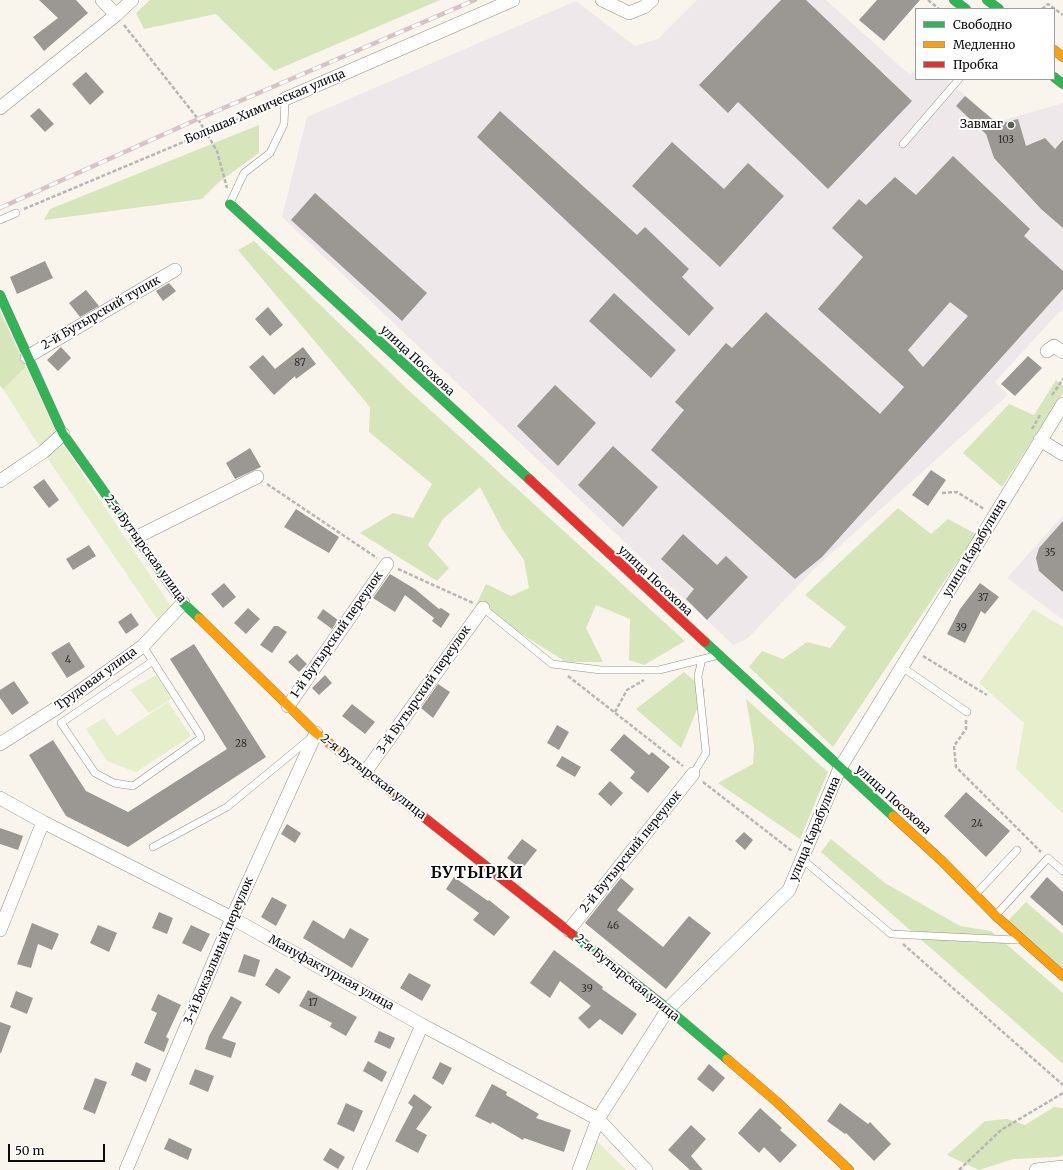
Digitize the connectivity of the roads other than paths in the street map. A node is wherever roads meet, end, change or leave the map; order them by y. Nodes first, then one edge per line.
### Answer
1 (102, 0) edge
2 (132, 0) edge
3 (513, 0) edge
4 (602, 0) edge
5 (652, 0) edge
6 (954, 0) edge
7 (987, 0) edge
8 (965, 8) edge
9 (998, 8) edge
10 (116, 15) junction
11 (1055, 51) edge
12 (1063, 57) edge
13 (1055, 78) edge
14 (958, 80) edge
15 (1063, 84) edge
16 (285, 99) joint
17 (0, 108) edge
18 (903, 144) dead end
19 (230, 204) joint
20 (16, 213) road end
21 (0, 220) edge
22 (175, 270) dead end
23 (0, 295) edge
24 (1047, 351) dead end
25 (1063, 352) edge
26 (26, 357) junction
27 (1063, 404) edge
28 (63, 434) junction
29 (1040, 440) junction
30 (1063, 454) edge
31 (257, 477) road end
32 (0, 481) edge
33 (137, 538) junction
34 (387, 564) road end
35 (183, 603) junction
36 (482, 608) joint
37 (143, 646) junction
38 (718, 655) junction
39 (702, 659) junction
40 (153, 661) junction
41 (902, 667) junction
42 (288, 706) junction
43 (967, 712) road end
44 (316, 733) junction
45 (0, 744) edge
46 (840, 768) junction
47 (366, 771) junction
48 (693, 774) joint
49 (0, 798) edge
50 (43, 822) junction
51 (153, 847) dead end
52 (1017, 850) dead end
53 (802, 858) junction
54 (1063, 871) edge
55 (975, 894) junction
56 (996, 916) junction
57 (232, 918) junction
58 (0, 930) edge
59 (569, 930) junction
60 (1024, 941) junction
61 (1063, 976) edge
62 (668, 1009) junction
63 (422, 1025) junction
64 (598, 1119) junction
65 (1063, 1167) edge
66 (126, 1170) edge
67 (359, 1170) edge
68 (579, 1170) edge
69 (646, 1170) edge
70 (849, 1170) edge
71 (1036, 1170) edge

1 - 10 street
2 - 10 street
3 - 16 street, Большая Химическая улица
4 - 5 street
6 - 8 street
7 - 9 street
10 - 17 street
11 - 12 street
13 - 15 street
14 - 18 lane
16 - 19 lane
19 - 38 street, улица Посохова
20 - 21 lane
22 - 26 street, 2-й Бутырский тупик
23 - 26 street, 2-я Бутырская улица
24 - 25 street
26 - 28 street, 2-я Бутырская улица
27 - 29 street, улица Карабулина
28 - 32 street
28 - 33 street, 2-я Бутырская улица
29 - 30 street
29 - 41 street, улица Карабулина
31 - 33 street
33 - 35 street, 2-я Бутырская улица
34 - 42 street, 1-й Бутырский переулок
35 - 37 street, Трудовая улица
35 - 42 street, 2-я Бутырская улица
36 - 39 lane
36 - 47 street, 3-й Бутырский переулок
37 - 40 lane
37 - 45 street, Трудовая улица
38 - 39 lane
38 - 46 street, улица Посохова
39 - 48 lane
40 - 40 lane
41 - 43 lane
41 - 46 street, улица Карабулина
42 - 44 street, 2-я Бутырская улица
44 - 47 street, 2-я Бутырская улица
44 - 51 lane
44 - 57 street, 3-й Вокзальный переулок
46 - 53 street, улица Карабулина
46 - 55 street, улица Посохова
47 - 59 street, 2-я Бутырская улица
48 - 59 street, 2-й Бутырский переулок
49 - 50 street, Мануфактурная улица
50 - 57 street, Мануфактурная улица
50 - 58 street
52 - 55 lane
53 - 60 lane
53 - 62 street, улица Карабулина
54 - 56 lane
55 - 56 street, улица Посохова
56 - 60 street, улица Посохова
57 - 63 street, Мануфактурная улица
57 - 66 street, 3-й Вокзальный переулок
59 - 62 street, 2-я Бутырская улица
60 - 61 street, улица Посохова
62 - 64 street, улица Карабулина
62 - 70 street, 2-я Бутырская улица
63 - 64 street, Мануфактурная улица
63 - 67 street
64 - 68 street, улица Карабулина
64 - 69 street, Мануфактурная улица
65 - 71 street

